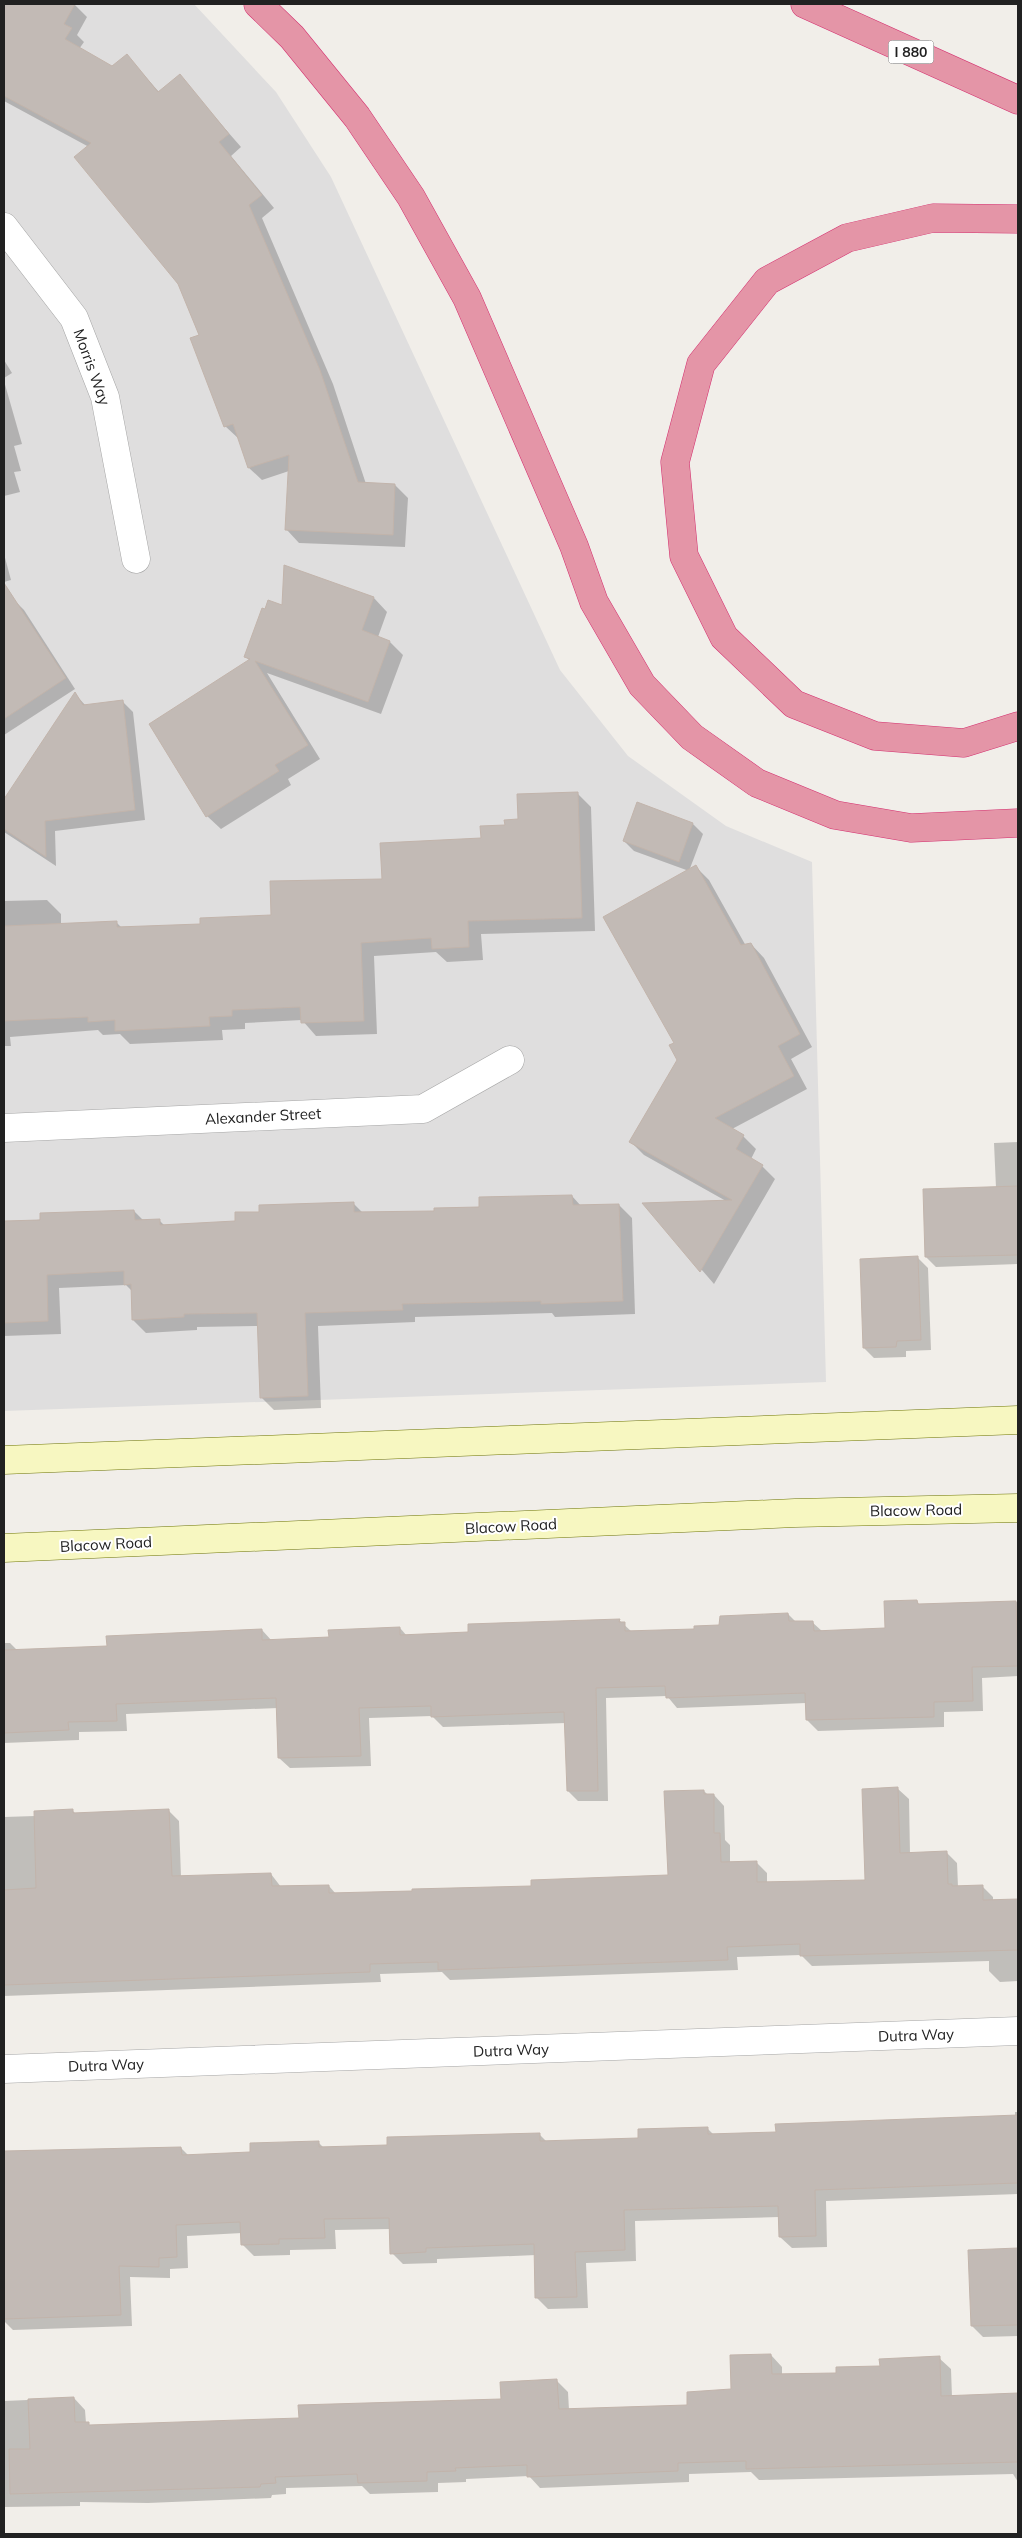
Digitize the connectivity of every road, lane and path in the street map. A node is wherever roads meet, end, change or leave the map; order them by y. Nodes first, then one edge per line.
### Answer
1 (258, 4) edge
2 (805, 4) edge
3 (1018, 100) edge
4 (1018, 219) edge
5 (4, 227) edge
6 (136, 559) dead end
7 (1018, 726) edge
8 (1018, 823) edge
9 (510, 1060) dead end
10 (4, 1128) edge
11 (1018, 1420) edge
12 (4, 1460) edge
13 (1018, 1508) edge
14 (4, 1548) edge
15 (1018, 2031) edge
16 (4, 2069) edge

1 - 8 highway
2 - 3 highway, I 880
4 - 7 highway
5 - 6 street, Morris Way
9 - 10 street, Alexander Street
11 - 12 main road
13 - 14 main road, Blacow Road
15 - 16 street, Dutra Way

